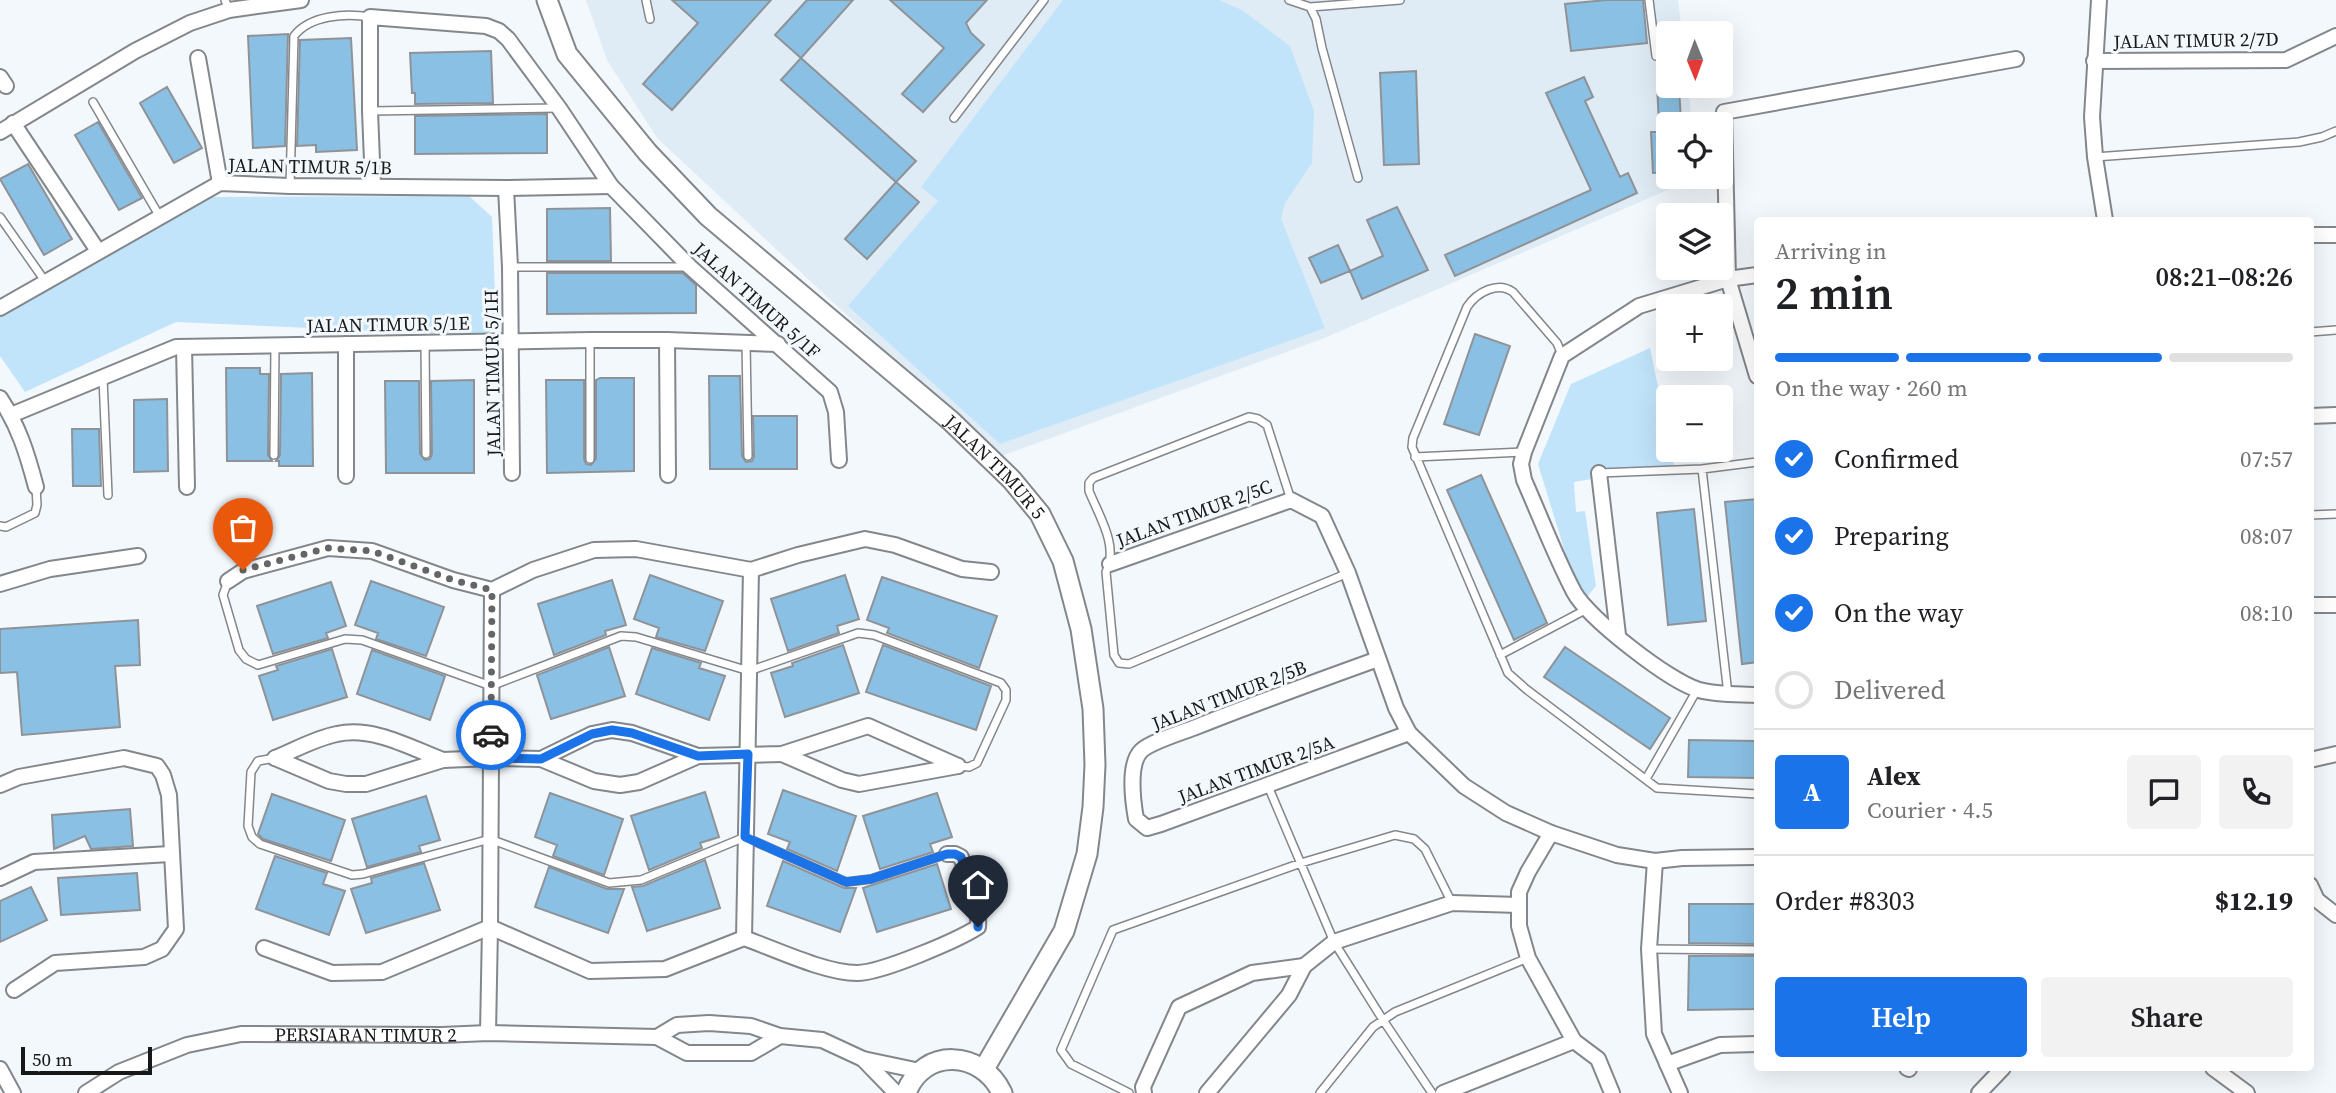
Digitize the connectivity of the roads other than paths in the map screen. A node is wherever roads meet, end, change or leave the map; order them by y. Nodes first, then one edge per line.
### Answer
1 (301, 0) edge
2 (547, 0) edge
3 (646, 0) edge
4 (1044, 0) edge
5 (1289, 0) edge
6 (1401, 0) edge
7 (1649, 0) edge
8 (2099, 0) edge
9 (227, 5) edge
10 (1310, 7) junction
11 (370, 17) junction
12 (650, 19) dead end
13 (2336, 36) edge
14 (1656, 56) dead end
15 (198, 58) dead end
16 (2016, 59) dead end
17 (2094, 61) junction
18 (93, 102) dead end
19 (559, 107) junction
20 (370, 111) junction
21 (954, 118) dead end
22 (13, 124) junction
23 (2336, 131) edge
24 (0, 132) edge
25 (2095, 157) junction
26 (1358, 178) dead end
27 (220, 183) junction
28 (290, 186) junction
29 (373, 186) junction
30 (611, 186) junction
31 (506, 188) junction
32 (1726, 203) edge
33 (0, 217) edge
34 (2105, 217) edge
35 (160, 218) junction
36 (2314, 235) edge
37 (2336, 235) edge
38 (99, 251) junction
39 (510, 267) junction
40 (690, 267) junction
41 (1754, 275) edge
42 (1733, 278) edge
43 (1725, 280) edge
44 (1728, 280) edge
45 (45, 281) junction
46 (0, 308) edge
47 (2336, 330) edge
48 (2314, 331) edge
49 (590, 340) junction
50 (667, 340) junction
51 (511, 341) junction
52 (425, 343) junction
53 (746, 343) junction
54 (346, 344) junction
55 (779, 344) junction
56 (275, 346) junction
57 (184, 347) junction
58 (1562, 356) junction
59 (1754, 366) edge
60 (103, 377) junction
61 (0, 398) edge
62 (12, 415) junction
63 (2336, 415) edge
64 (2314, 416) edge
65 (1524, 452) junction
66 (426, 454) dead end
67 (274, 455) dead end
68 (748, 456) dead end
69 (1415, 457) junction
70 (590, 459) dead end
71 (839, 460) dead end
72 (1754, 462) edge
73 (1702, 469) junction
74 (512, 473) dead end
75 (1599, 473) joint
76 (668, 475) dead end
77 (346, 476) dead end
78 (36, 486) joint
79 (187, 486) dead end
80 (108, 495) dead end
81 (1291, 500) junction
82 (2336, 514) edge
83 (2314, 515) edge
84 (0, 526) edge
85 (138, 555) dead end
86 (1110, 564) junction
87 (751, 570) junction
88 (991, 572) dead end
89 (1348, 573) junction
90 (228, 581) joint
91 (0, 584) edge
92 (492, 590) junction
93 (2314, 605) edge
94 (2336, 605) edge
95 (1587, 609) junction
96 (1618, 635) junction
97 (1500, 655) junction
98 (1378, 659) junction
99 (749, 671) junction
100 (491, 687) junction
101 (1697, 690) junction
102 (1728, 694) junction
103 (1754, 695) edge
104 (1409, 733) junction
105 (748, 754) junction
106 (782, 754) junction
107 (2336, 754) edge
108 (698, 756) junction
109 (275, 758) junction
110 (492, 758) junction
111 (541, 759) junction
112 (2314, 759) edge
113 (443, 760) junction
114 (958, 766) junction
115 (1646, 779) junction
116 (0, 785) edge
117 (1268, 786) junction
118 (1754, 794) edge
119 (1133, 799) joint
120 (1552, 833) junction
121 (745, 837) junction
122 (490, 839) junction
123 (170, 854) junction
124 (947, 854) joint
125 (1754, 857) edge
126 (1655, 860) junction
127 (1301, 863) junction
128 (0, 878) edge
129 (2314, 894) edge
130 (1452, 903) junction
131 (1519, 905) junction
132 (2336, 915) edge
133 (490, 927) junction
134 (744, 938) junction
135 (1334, 942) junction
136 (264, 948) dead end
137 (1650, 949) junction
138 (1754, 950) edge
139 (1528, 958) junction
140 (1304, 966) junction
141 (14, 990) dead end
142 (1383, 1020) junction
143 (488, 1033) junction
144 (780, 1036) junction
145 (657, 1037) junction
146 (1574, 1041) junction
147 (1754, 1044) edge
148 (863, 1059) junction
149 (1667, 1064) junction
150 (0, 1069) edge
151 (984, 1069) junction
152 (920, 1071) junction
153 (2000, 1071) edge
154 (2217, 1071) edge
155 (13, 1093) edge
156 (86, 1093) edge
157 (896, 1093) edge
158 (906, 1093) edge
159 (1002, 1093) edge
160 (1129, 1093) edge
161 (1144, 1093) edge
162 (1207, 1093) edge
163 (1320, 1093) edge
164 (1432, 1093) edge
165 (1443, 1093) edge
166 (1612, 1093) edge
167 (1680, 1093) edge
168 (1979, 1093) edge
169 (2247, 1093) edge

1 - 9 street
2 - 151 street, JALAN TIMUR 5
3 - 12 lane
4 - 21 lane
5 - 10 lane
6 - 10 lane
7 - 14 lane
8 - 17 street
9 - 22 street
10 - 26 lane
11 - 19 street, JALAN TIMUR 5/1F
11 - 20 street
11 - 28 lane
13 - 17 street, JALAN TIMUR 2/7D
15 - 27 street
16 - 32 street
17 - 25 street
18 - 35 lane
19 - 20 lane
19 - 30 street, JALAN TIMUR 5/1F
20 - 29 street
22 - 24 street
22 - 38 street
23 - 25 lane
25 - 34 street
27 - 28 street, JALAN TIMUR 5/1B
27 - 35 street, JALAN TIMUR 5/1B
28 - 29 street, JALAN TIMUR 5/1B
29 - 31 street, JALAN TIMUR 5/1B
30 - 31 street, JALAN TIMUR 5/1B
30 - 40 street, JALAN TIMUR 5/1F
31 - 39 street, JALAN TIMUR 5/1H
33 - 45 lane
35 - 38 street, JALAN TIMUR 5/1B
36 - 37 street
38 - 45 street, JALAN TIMUR 5/1B
39 - 40 lane
39 - 51 street, JALAN TIMUR 5/1H
40 - 55 street, JALAN TIMUR 5/1F
41 - 42 street
43 - 58 street
44 - 59 street
45 - 46 street, JALAN TIMUR 5/1B
47 - 48 lane
49 - 50 street, JALAN TIMUR 5/1E
49 - 51 street, JALAN TIMUR 5/1E
49 - 70 lane
50 - 53 street, JALAN TIMUR 5/1E
50 - 76 street
51 - 52 street, JALAN TIMUR 5/1E
51 - 74 street, JALAN TIMUR 5/1H
52 - 54 street, JALAN TIMUR 5/1E
52 - 66 lane
53 - 55 street, JALAN TIMUR 5/1E
53 - 68 lane
54 - 56 street, JALAN TIMUR 5/1E
54 - 77 street
55 - 71 street, JALAN TIMUR 5/1F
56 - 57 street, JALAN TIMUR 5/1E
56 - 67 lane
57 - 60 street, JALAN TIMUR 5/1E
57 - 79 street
58 - 65 street
58 - 69 lane
60 - 62 street, JALAN TIMUR 5/1E
60 - 80 lane
61 - 62 street
62 - 78 street
63 - 64 street
65 - 69 lane
65 - 95 street
69 - 97 lane
72 - 73 lane
73 - 75 lane
73 - 102 lane
75 - 96 street
78 - 84 lane
81 - 86 street, JALAN TIMUR 2/5C
81 - 86 lane
81 - 89 street
82 - 83 lane
85 - 91 street
86 - 89 lane
87 - 88 street
87 - 92 street
87 - 99 street
89 - 98 street
90 - 92 street
90 - 100 lane
92 - 100 street
93 - 94 street
95 - 96 street
95 - 97 lane
96 - 101 street
97 - 115 lane
98 - 104 street
98 - 119 street, JALAN TIMUR 2/5B
99 - 100 lane
99 - 105 street
99 - 114 lane
100 - 110 street
101 - 102 street
101 - 115 lane
102 - 103 street
104 - 117 street, JALAN TIMUR 2/5A
104 - 120 street
105 - 106 street
105 - 108 street
105 - 121 street
106 - 114 street
106 - 114 street
107 - 112 street
108 - 111 street
108 - 111 street
109 - 113 street
109 - 113 street
109 - 122 lane
110 - 111 street
110 - 113 street
110 - 122 street
115 - 118 lane
116 - 123 street
117 - 119 street, JALAN TIMUR 2/5A
117 - 127 lane
120 - 126 street
120 - 131 street
121 - 122 lane
121 - 124 lane
121 - 134 street
122 - 133 street
123 - 128 street
123 - 141 street
124 - 134 street
125 - 126 street
126 - 137 street
127 - 130 lane
127 - 135 lane
127 - 160 lane
129 - 132 street
130 - 131 street
130 - 135 street
131 - 139 street
133 - 134 street
133 - 136 street
133 - 143 street
135 - 140 street
135 - 142 lane
137 - 138 lane
137 - 149 street
139 - 142 lane
139 - 146 street
140 - 161 street
140 - 162 street
142 - 163 lane
142 - 164 lane
143 - 145 street, PERSIARAN TIMUR 2
143 - 156 street, PERSIARAN TIMUR 2
144 - 145 street, PERSIARAN TIMUR 2
144 - 145 street, PERSIARAN TIMUR 2
144 - 148 street, PERSIARAN TIMUR 2
146 - 165 street
146 - 166 street
147 - 149 street
148 - 152 street, PERSIARAN TIMUR 2
148 - 157 street, PERSIARAN TIMUR 2
149 - 167 street
150 - 155 street
151 - 152 street
151 - 159 street
152 - 158 street
153 - 168 street
154 - 169 street

